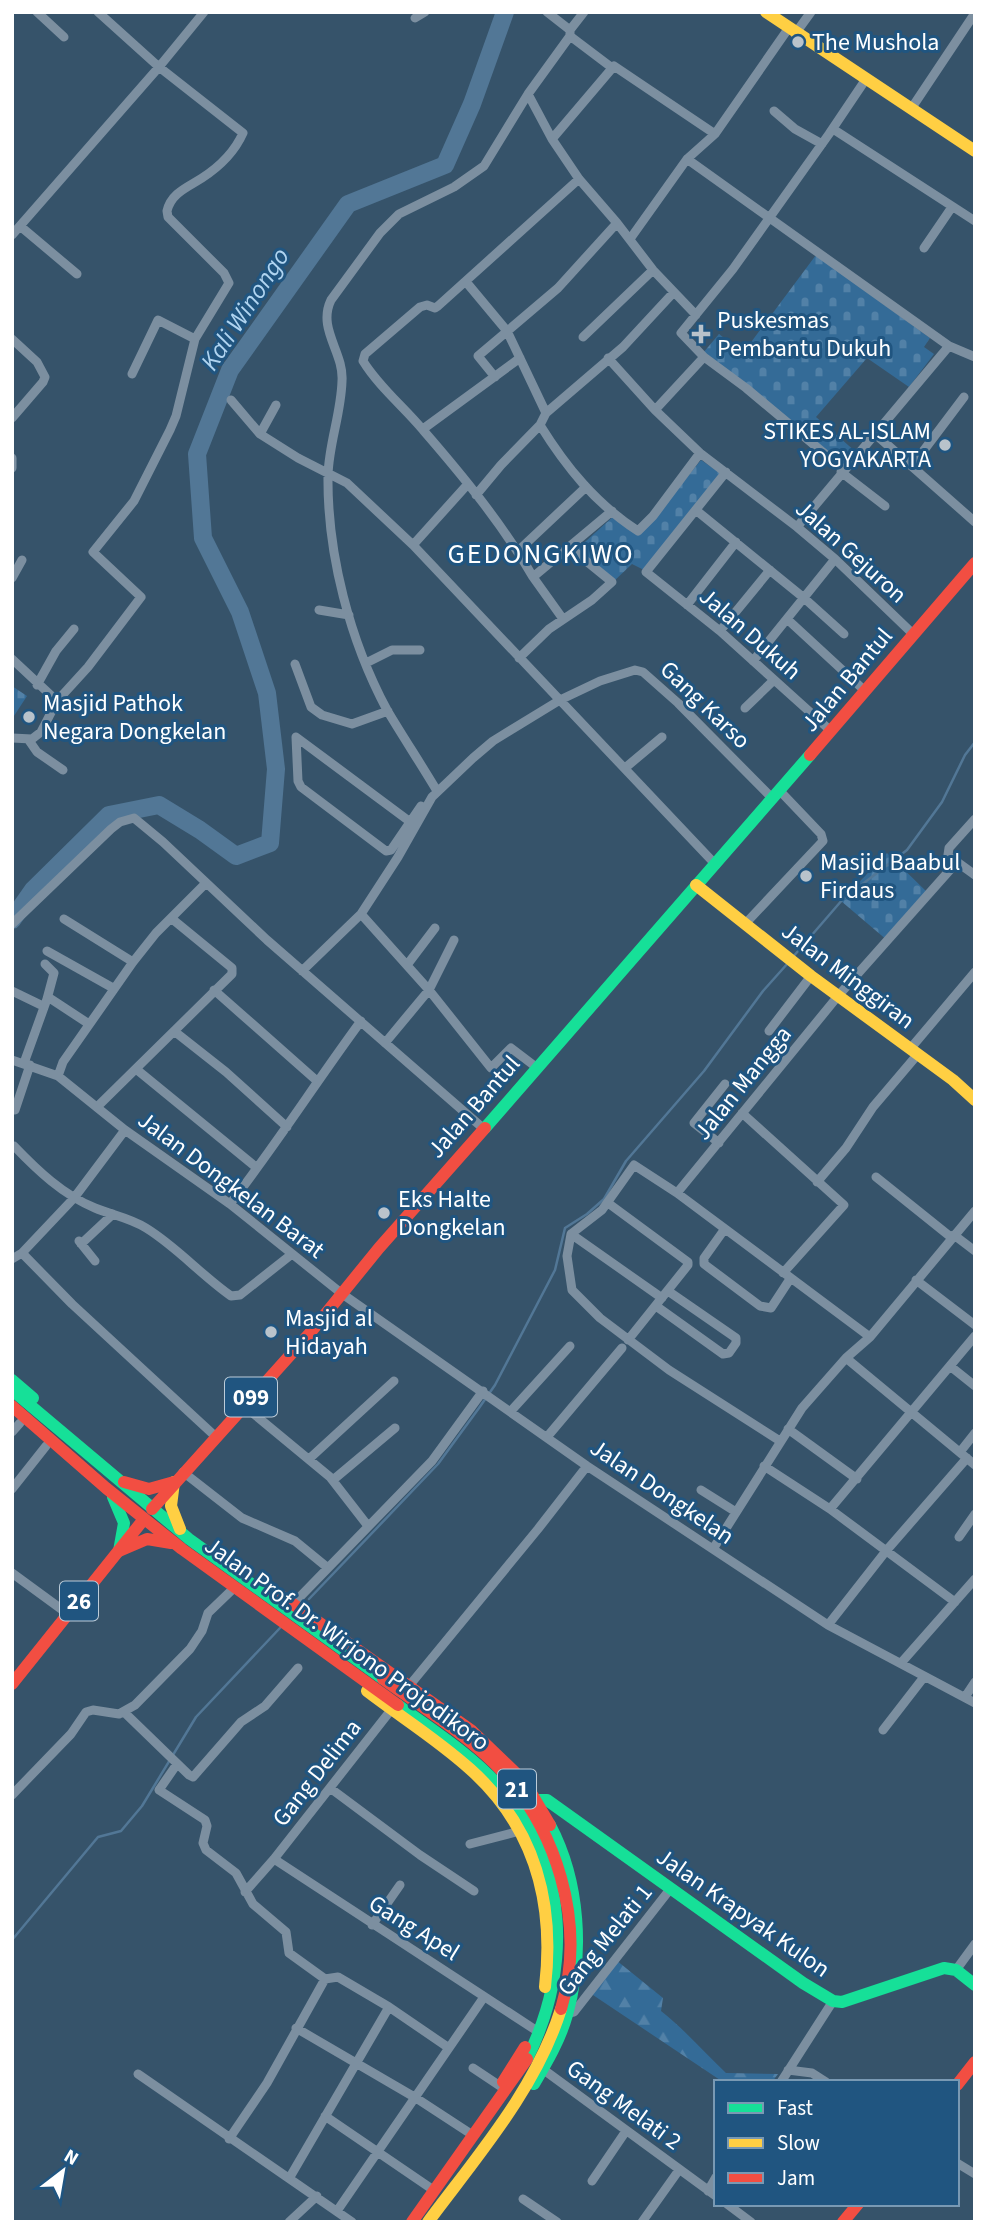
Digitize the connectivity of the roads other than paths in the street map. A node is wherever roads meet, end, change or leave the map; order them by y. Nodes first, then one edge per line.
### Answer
1 (37, 12) edge
2 (98, 12) edge
3 (204, 12) edge
4 (425, 12) edge
5 (547, 12) edge
6 (584, 12) edge
7 (766, 12) edge
8 (811, 12) edge
9 (975, 13) edge
10 (415, 18) dead end
11 (792, 32) junction
12 (570, 33) junction
13 (64, 37) dead end
14 (159, 67) junction
15 (611, 68) junction
16 (866, 79) junction
17 (528, 94) junction
18 (911, 109) junction
19 (774, 111) dead end
20 (833, 129) junction
21 (715, 134) junction
22 (552, 139) junction
23 (822, 144) junction
24 (975, 151) edge
25 (687, 159) junction
26 (579, 179) junction
27 (952, 206) junction
28 (768, 218) junction
29 (975, 221) edge
30 (617, 223) junction
31 (20, 226) junction
32 (12, 234) edge
33 (630, 239) junction
34 (924, 248) dead end
35 (653, 270) junction
36 (77, 274) dead end
37 (467, 283) junction
38 (674, 292) junction
39 (696, 315) junction
40 (507, 331) junction
41 (583, 337) dead end
42 (195, 339) junction
43 (12, 340) edge
44 (949, 346) junction
45 (704, 357) junction
46 (975, 357) edge
47 (520, 358) junction
48 (608, 358) junction
49 (132, 374) dead end
50 (495, 377) junction
51 (964, 397) dead end
52 (231, 400) dead end
53 (276, 405) dead end
54 (655, 410) junction
55 (545, 412) junction
56 (12, 418) edge
57 (540, 425) junction
58 (422, 429) junction
59 (874, 433) junction
60 (260, 434) junction
61 (700, 453) junction
62 (12, 458) edge
63 (912, 466) junction
64 (12, 468) edge
65 (842, 470) junction
66 (726, 472) junction
67 (332, 475) junction
68 (467, 485) junction
69 (586, 487) junction
70 (476, 495) junction
71 (885, 506) dead end
72 (612, 511) junction
73 (697, 512) junction
74 (975, 522) edge
75 (797, 527) junction
76 (736, 542) junction
77 (414, 545) junction
78 (569, 547) junction
79 (518, 551) junction
80 (835, 559) junction
81 (22, 560) dead end
82 (975, 563) edge
83 (770, 570) junction
84 (533, 577) junction
85 (12, 578) edge
86 (804, 598) junction
87 (687, 605) junction
88 (319, 610) dead end
89 (349, 615) junction
90 (563, 619) junction
91 (787, 619) junction
92 (74, 629) dead end
93 (720, 631) junction
94 (844, 634) dead end
95 (913, 634) junction
96 (420, 650) dead end
97 (519, 658) junction
98 (12, 659) edge
99 (753, 661) junction
100 (366, 663) junction
101 (295, 664) dead end
102 (774, 680) junction
103 (37, 685) junction
104 (864, 690) junction
105 (560, 700) junction
106 (57, 701) junction
107 (745, 708) dead end
108 (388, 711) junction
109 (831, 731) junction
110 (662, 737) dead end
111 (12, 738) edge
112 (28, 739) junction
113 (625, 768) junction
114 (64, 770) dead end
115 (438, 791) junction
116 (776, 795) junction
117 (428, 803) junction
118 (975, 819) edge
119 (409, 821) junction
120 (957, 862) junction
121 (716, 865) junction
122 (975, 874) edge
123 (206, 883) junction
124 (696, 885) junction
125 (361, 914) junction
126 (171, 918) junction
127 (64, 919) dead end
128 (12, 924) edge
129 (745, 924) junction
130 (435, 928) dead end
131 (454, 940) dead end
132 (47, 951) dead end
133 (132, 962) junction
134 (45, 964) dead end
135 (407, 965) junction
136 (302, 971) junction
137 (975, 972) edge
138 (811, 976) junction
139 (113, 988) junction
140 (214, 990) junction
141 (429, 990) junction
142 (12, 991) edge
143 (838, 996) junction
144 (45, 1002) junction
145 (360, 1021) junction
146 (89, 1024) junction
147 (174, 1031) junction
148 (769, 1031) dead end
149 (385, 1043) junction
150 (914, 1051) junction
151 (12, 1060) edge
152 (27, 1064) junction
153 (536, 1068) junction
154 (136, 1069) junction
155 (58, 1076) junction
156 (317, 1081) junction
157 (725, 1084) dead end
158 (975, 1100) edge
159 (98, 1106) junction
160 (15, 1110) dead end
161 (742, 1113) junction
162 (287, 1128) junction
163 (484, 1129) junction
164 (125, 1130) junction
165 (719, 1143) junction
166 (14, 1146) edge
167 (257, 1168) junction
168 (876, 1177) dead end
169 (817, 1182) junction
170 (677, 1194) junction
171 (74, 1198) junction
172 (608, 1203) junction
173 (229, 1204) junction
174 (975, 1211) edge
175 (113, 1214) junction
176 (724, 1230) junction
177 (571, 1234) junction
178 (953, 1237) junction
179 (975, 1251) edge
180 (22, 1253) junction
181 (292, 1254) junction
182 (12, 1259) edge
183 (95, 1261) dead end
184 (787, 1276) junction
185 (916, 1280) junction
186 (341, 1293) junction
187 (662, 1298) junction
188 (975, 1325) edge
189 (975, 1336) edge
190 (870, 1337) junction
191 (625, 1344) junction
192 (570, 1346) dead end
193 (846, 1358) junction
194 (950, 1366) junction
195 (12, 1380) edge
196 (394, 1381) dead end
197 (975, 1386) edge
198 (12, 1390) edge
199 (482, 1391) junction
200 (243, 1405) junction
201 (12, 1406) edge
202 (511, 1411) junction
203 (911, 1413) junction
204 (15, 1424) edge
205 (395, 1428) dead end
206 (788, 1429) junction
207 (975, 1433) edge
208 (215, 1436) junction
209 (547, 1437) junction
210 (780, 1441) junction
211 (46, 1446) junction
212 (89, 1455) junction
213 (967, 1458) edge
214 (309, 1459) junction
215 (587, 1466) junction
216 (764, 1466) junction
217 (83, 1468) junction
218 (178, 1477) junction
219 (857, 1479) junction
220 (333, 1480) junction
221 (113, 1485) junction
222 (12, 1489) edge
223 (701, 1490) dead end
224 (152, 1509) junction
225 (830, 1509) junction
226 (736, 1512) junction
227 (975, 1514) edge
228 (368, 1526) junction
229 (959, 1536) dead end
230 (180, 1539) junction
231 (713, 1549) junction
232 (119, 1551) junction
233 (206, 1551) junction
234 (886, 1551) junction
235 (328, 1568) junction
236 (12, 1573) edge
237 (975, 1579) edge
238 (235, 1587) junction
239 (955, 1602) junction
240 (293, 1604) junction
241 (68, 1614) junction
242 (828, 1625) junction
243 (901, 1663) junction
244 (299, 1668) dead end
245 (350, 1670) junction
246 (924, 1677) junction
247 (975, 1682) edge
248 (12, 1684) edge
249 (409, 1686) junction
250 (965, 1698) junction
251 (975, 1703) edge
252 (391, 1710) junction
253 (125, 1713) junction
254 (883, 1730) dead end
255 (175, 1762) junction
256 (16, 1782) edge
257 (330, 1788) junction
258 (12, 1794) edge
259 (538, 1800) junction
260 (520, 1831) junction
261 (470, 1844) dead end
262 (274, 1860) junction
263 (400, 1885) dead end
264 (244, 1887) junction
265 (671, 1888) junction
266 (474, 1891) dead end
267 (372, 1925) junction
268 (975, 1944) edge
269 (956, 1970) junction
270 (325, 1979) junction
271 (975, 1985) edge
272 (484, 1997) junction
273 (830, 2004) junction
274 (389, 2007) junction
275 (568, 2013) junction
276 (296, 2028) junction
277 (534, 2029) junction
278 (449, 2048) junction
279 (975, 2062) edge
280 (357, 2064) junction
281 (473, 2068) dead end
282 (544, 2070) junction
283 (788, 2070) junction
284 (138, 2074) dead end
285 (782, 2080) edge
286 (823, 2080) edge
287 (959, 2082) edge
288 (500, 2086) junction
289 (416, 2098) junction
290 (325, 2116) junction
291 (626, 2131) junction
292 (229, 2139) junction
293 (475, 2139) junction
294 (378, 2152) junction
295 (959, 2164) edge
296 (679, 2170) junction
297 (975, 2174) edge
298 (290, 2178) junction
299 (592, 2181) dead end
300 (429, 2187) junction
301 (712, 2194) edge
302 (317, 2196) junction
303 (523, 2199) dead end
304 (730, 2206) edge
305 (856, 2206) edge
306 (337, 2211) junction
307 (289, 2222) edge
308 (352, 2222) edge
309 (403, 2222) edge
310 (412, 2222) edge
311 (428, 2222) edge
312 (437, 2222) edge
313 (557, 2222) edge
314 (642, 2222) edge
315 (751, 2222) edge
316 (843, 2222) edge

1 - 13 street
2 - 14 street
3 - 14 street
4 - 10 street
5 - 12 street
6 - 12 street
7 - 11 main road
8 - 11 street
9 - 18 street
11 - 16 main road
11 - 21 street
12 - 15 street
12 - 17 street
14 - 31 street
14 - 42 street
15 - 21 street
15 - 22 street
16 - 18 main road
16 - 20 street
17 - 22 street
17 - 67 street
18 - 24 main road
19 - 23 street
20 - 23 street
20 - 27 street
21 - 25 street
22 - 26 street
23 - 28 street
25 - 28 street
25 - 33 street
26 - 30 street
26 - 37 street
27 - 29 street
27 - 34 street
28 - 39 street
28 - 44 street
30 - 33 street
30 - 40 street
31 - 32 street
31 - 36 street
33 - 35 street
35 - 38 street
35 - 41 street
37 - 40 street
37 - 58 street
38 - 39 street
38 - 48 street
39 - 45 street
40 - 47 street
40 - 50 street
42 - 49 street
42 - 106 street
43 - 56 street
44 - 46 street
44 - 59 street
45 - 54 street
45 - 65 street
47 - 50 street
47 - 55 street
48 - 54 street, Jalan Gejuron
48 - 55 street
50 - 58 street
51 - 63 street
52 - 60 street
53 - 60 street
54 - 61 street, Jalan Gejuron
55 - 57 street
57 - 69 street
57 - 70 street
58 - 68 street
59 - 63 street
59 - 65 street
60 - 67 street
61 - 66 street, Jalan Gejuron
61 - 72 street
62 - 64 street
63 - 74 street
65 - 71 street
65 - 75 street
66 - 73 street
66 - 75 street, Jalan Gejuron
67 - 77 street
67 - 89 street
68 - 70 street
68 - 77 street
69 - 72 street
69 - 79 street
70 - 79 street
72 - 78 street
73 - 76 street
73 - 87 street, Jalan Dukuh
75 - 80 street, Jalan Gejuron
76 - 83 street
76 - 87 street
77 - 97 street
78 - 84 street
78 - 90 street
79 - 84 street
80 - 86 street
80 - 95 street, Jalan Gejuron
81 - 85 street
82 - 95 main road, Jalan Bantul
83 - 86 street
83 - 93 street
84 - 90 street
86 - 91 street
86 - 94 street
87 - 93 street, Jalan Dukuh
88 - 89 street
89 - 100 street
90 - 97 street
91 - 99 street
91 - 104 street
92 - 103 street
93 - 99 street, Jalan Dukuh
95 - 104 main road, Jalan Bantul
96 - 100 street
97 - 105 street
98 - 103 street
99 - 102 street, Jalan Dukuh
100 - 108 street
101 - 108 street
102 - 107 street
102 - 109 street, Jalan Dukuh
103 - 106 street
104 - 109 main road, Jalan Bantul
105 - 113 street
105 - 115 street
105 - 116 street, Gang Karso
106 - 112 street
108 - 115 street
109 - 116 main road, Jalan Bantul
110 - 113 street
111 - 112 street
112 - 114 street
113 - 121 street
115 - 117 street
116 - 121 main road, Jalan Bantul
116 - 129 street
117 - 119 street
117 - 125 street
118 - 120 street
119 - 119 street
120 - 122 street
120 - 143 street, Jalan Mangga
121 - 124 main road, Jalan Bantul
123 - 126 street
123 - 128 street
123 - 136 street
124 - 129 main road, Jalan Minggiran
124 - 153 main road, Jalan Bantul
125 - 135 street
125 - 136 street
126 - 133 street
126 - 140 street
127 - 133 street
129 - 138 main road, Jalan Minggiran
130 - 135 street
131 - 141 street
132 - 139 street
133 - 139 street
134 - 144 street
135 - 141 street
136 - 145 street
137 - 150 street
138 - 143 main road, Jalan Minggiran
138 - 148 street
139 - 146 street
140 - 147 street
140 - 156 street
141 - 149 street
141 - 153 street
142 - 144 street
143 - 150 main road, Jalan Minggiran
143 - 161 street, Jalan Mangga
144 - 146 street
144 - 152 street
145 - 149 street
145 - 156 street
146 - 155 street
147 - 154 street
147 - 162 street
149 - 163 street
150 - 158 main road, Jalan Minggiran
150 - 169 street
151 - 152 street, Jalan Dongkelan Barat
152 - 155 street, Jalan Dongkelan Barat
152 - 160 street
153 - 163 main road, Jalan Bantul
154 - 159 street
154 - 167 street
155 - 159 street, Jalan Dongkelan Barat
156 - 162 street
157 - 165 street
159 - 164 street, Jalan Dongkelan Barat
161 - 165 street, Jalan Mangga
161 - 169 street
162 - 167 street
163 - 186 main road, Jalan Bantul
164 - 171 street
164 - 173 street, Jalan Dongkelan Barat
165 - 170 street, Jalan Mangga
166 - 171 street
167 - 173 street
168 - 178 street
169 - 184 street
170 - 172 street
170 - 176 street
171 - 175 street
171 - 180 street
172 - 177 street
172 - 187 street
173 - 181 street, Jalan Dongkelan Barat
174 - 178 street
175 - 181 street
175 - 183 street
176 - 184 street
176 - 184 street
177 - 187 street
177 - 191 street
178 - 179 street
178 - 185 street
180 - 182 street
180 - 208 street
181 - 186 street, Jalan Dongkelan Barat
184 - 190 street
185 - 188 street
185 - 190 street
186 - 199 street, Jalan Dongkelan
186 - 200 main road, Jalan Bantul / 099
187 - 187 street
187 - 191 street
189 - 194 street
190 - 193 street
191 - 209 street
191 - 210 street
192 - 202 street
193 - 203 street
193 - 206 street
194 - 197 street
194 - 203 street
195 - 212 main road
196 - 214 street
198 - 212 main road
199 - 202 street, Jalan Dongkelan
199 - 228 street
200 - 208 main road, Jalan Bantul / 099
200 - 214 street
201 - 217 main road
202 - 209 street, Jalan Dongkelan
203 - 213 street
203 - 219 street
204 - 211 main road
205 - 220 street
206 - 210 street
206 - 219 street
207 - 213 street
208 - 218 main road, Jalan Bantul / 099
209 - 215 street, Jalan Dongkelan
210 - 216 street
211 - 217 main road
211 - 222 street
212 - 221 main road
213 - 234 street
214 - 220 street
215 - 231 street, Jalan Dongkelan
215 - 249 street
216 - 225 street
216 - 226 street
217 - 221 main road
218 - 221 main road
218 - 224 main road, Jalan Bantul / 099
218 - 230 main road
218 - 235 street
219 - 225 street
220 - 228 street
221 - 224 main road, Jalan Prof. Dr. Wirjono Projodikoro
221 - 232 main road
223 - 226 street
224 - 230 main road, Jalan Prof. Dr. Wirjono Projodikoro / 21
224 - 232 main road, Jalan Bantul / 26
225 - 234 street
226 - 231 street
227 - 229 street
228 - 235 street
230 - 232 main road
230 - 233 main road, Jalan Prof. Dr. Wirjono Projodikoro / 21
230 - 238 main road, Jalan Prof. Dr. Wirjono Projodikoro / 21
231 - 242 street, Jalan Dongkelan
232 - 241 main road, Jalan Bantul / 26
233 - 240 main road
233 - 293 main road, 21
234 - 239 street
234 - 242 street
235 - 240 street
236 - 241 street
237 - 239 street
238 - 245 main road, Jalan Prof. Dr. Wirjono Projodikoro / 21
238 - 253 street
239 - 243 street
240 - 249 main road
241 - 248 main road, Jalan Bantul / 26
242 - 243 street, Jalan Dongkelan
243 - 246 street, Jalan Dongkelan
244 - 255 street
245 - 252 main road
245 - 293 main road, Jalan Prof. Dr. Wirjono Projodikoro / 21
246 - 250 street, Jalan Dongkelan
246 - 254 street
247 - 250 street
249 - 259 main road
250 - 251 street, Jalan Dongkelan
252 - 257 street, Gang Delima
252 - 260 main road
253 - 255 street
253 - 256 street
255 - 264 street
256 - 258 street
257 - 262 street, Gang Delima
257 - 266 street
259 - 265 main road, Jalan Krapyak Kulon
259 - 275 main road
260 - 261 street
260 - 277 main road
262 - 264 street, Gang Delima
262 - 267 street, Gang Apel
263 - 267 street
264 - 270 street
265 - 273 main road, Jalan Krapyak Kulon
265 - 275 street, Gang Melati 1
267 - 272 street, Gang Apel
268 - 269 street
269 - 271 main road
269 - 273 main road, Jalan Krapyak Kulon
270 - 274 street
270 - 276 street
272 - 277 street, Gang Apel
272 - 278 street
273 - 283 street
274 - 278 street
274 - 280 street
275 - 282 main road
276 - 280 street
276 - 292 street
277 - 288 main road
278 - 289 street
279 - 287 main road
280 - 289 street
280 - 290 street
281 - 288 street
282 - 291 street, Gang Melati 2
282 - 312 main road
283 - 285 street
283 - 286 street
284 - 292 street
288 - 293 main road
289 - 293 street
289 - 294 street
290 - 294 street
290 - 298 street
291 - 296 street, Gang Melati 2
291 - 299 street
292 - 298 street
293 - 300 main road
293 - 310 main road, Jalan Prof. Dr. Wirjono Projodikoro / 21
293 - 311 main road, 21
294 - 300 street
294 - 306 street
295 - 297 street
296 - 301 street, Gang Melati 2
296 - 314 street
298 - 302 street
300 - 309 main road
302 - 306 street
302 - 307 street
303 - 313 street
304 - 315 street
305 - 316 main road
306 - 308 street

